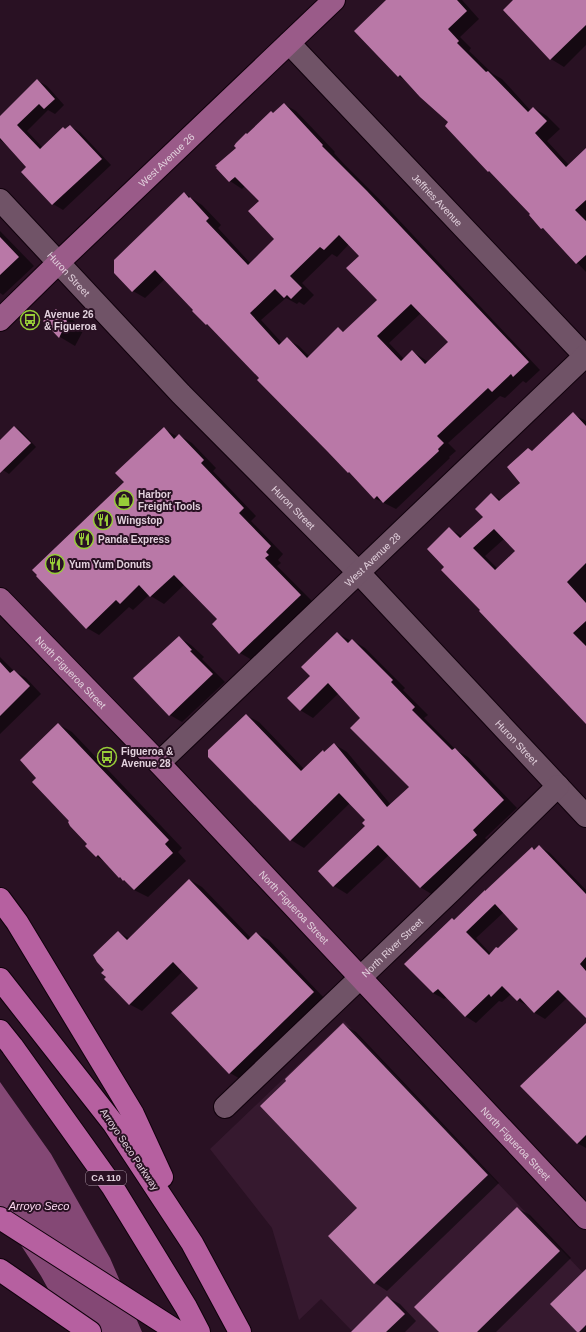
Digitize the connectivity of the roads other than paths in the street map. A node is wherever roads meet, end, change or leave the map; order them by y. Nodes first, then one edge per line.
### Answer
1 (334, 0) edge
2 (289, 44) junction
3 (0, 200) edge
4 (58, 263) junction
5 (0, 320) edge
6 (586, 356) edge
7 (359, 573) junction
8 (0, 599) edge
9 (159, 763) junction
10 (558, 786) junction
11 (586, 816) edge
12 (0, 899) edge
13 (360, 977) junction
14 (0, 979) edge
15 (0, 1031) edge
16 (225, 1107) dead end
17 (0, 1218) edge
18 (586, 1218) edge
19 (192, 1243) junction
20 (0, 1270) edge
21 (90, 1332) edge
22 (178, 1332) edge
23 (199, 1332) edge
24 (240, 1332) edge

1 - 2 main road, West Avenue 26
2 - 4 main road, West Avenue 26
2 - 6 street, Jeffries Avenue
3 - 4 street, Huron Street
4 - 5 main road, West Avenue 26
4 - 7 street, Huron Street
6 - 7 street, West Avenue 28
7 - 9 street, West Avenue 28
7 - 10 street, Huron Street
8 - 9 main road, North Figueroa Street
9 - 13 main road, North Figueroa Street
10 - 11 street, Huron Street
10 - 13 street, North River Street
12 - 19 highway
13 - 16 street, North River Street
13 - 18 main road, North Figueroa Street
14 - 19 highway, Arroyo Seco Parkway
15 - 23 highway, CA 110
17 - 22 highway
19 - 24 highway, Arroyo Seco Parkway
20 - 21 highway

